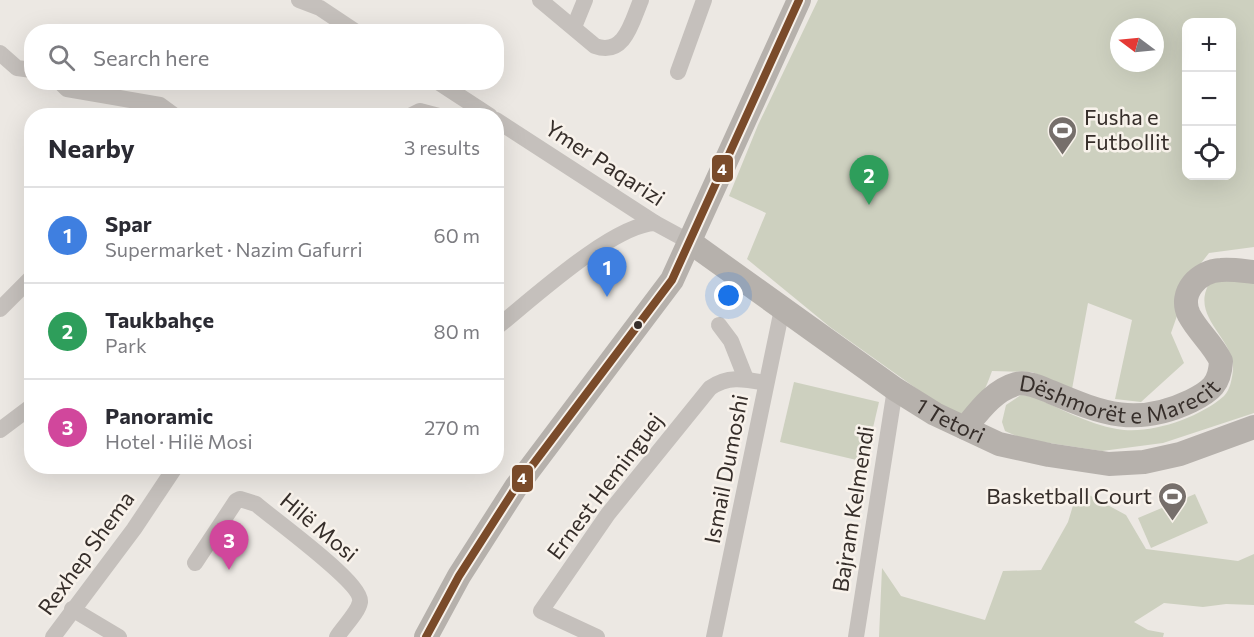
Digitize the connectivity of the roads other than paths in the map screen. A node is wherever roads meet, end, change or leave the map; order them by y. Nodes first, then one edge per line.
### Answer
1 (299, 0) edge
2 (540, 0) edge
3 (585, 0) edge
4 (640, 0) edge
5 (704, 0) edge
6 (799, 0) edge
7 (344, 24) edge
8 (574, 27) junction
9 (0, 53) edge
10 (24, 69) edge
11 (678, 72) dead end
12 (73, 90) edge
13 (450, 90) edge
14 (164, 108) edge
15 (478, 108) edge
16 (504, 125) edge
17 (655, 223) junction
18 (690, 242) junction
19 (1254, 272) edge
20 (24, 285) edge
21 (0, 309) edge
22 (782, 309) junction
23 (504, 322) edge
24 (719, 325) dead end
25 (746, 379) junction
26 (766, 383) junction
27 (895, 389) junction
28 (24, 412) edge
29 (1254, 427) edge
30 (965, 428) junction
31 (0, 430) edge
32 (170, 474) edge
33 (195, 562) dead end
34 (72, 609) junction
35 (53, 637) edge
36 (119, 637) edge
37 (337, 637) edge
38 (426, 637) edge
39 (597, 637) edge
40 (714, 637) edge
41 (856, 637) edge

1 - 7 street
2 - 8 street
3 - 8 street
4 - 8 street
5 - 11 street
6 - 18 street
9 - 10 street
12 - 14 street
13 - 15 street
16 - 17 street, Ymer Paqarizi
17 - 18 street, Ymer Paqarizi
17 - 23 street
18 - 22 street, 1 Tetori
18 - 38 street
19 - 30 street, Dëshmorët e Marecit
20 - 21 street
22 - 26 street, Ismail Dumoshi
22 - 27 street, 1 Tetori
24 - 25 street
25 - 26 street, Ernest Heminguej
25 - 39 street, Ernest Heminguej
26 - 40 street, Ismail Dumoshi
27 - 30 street, 1 Tetori
27 - 41 street, Bajram Kelmendi
28 - 31 street
29 - 30 street, 1 Tetori
32 - 34 street, Rexhep Shema
33 - 37 street, Hilë Mosi
34 - 35 street, Rexhep Shema
34 - 36 street

